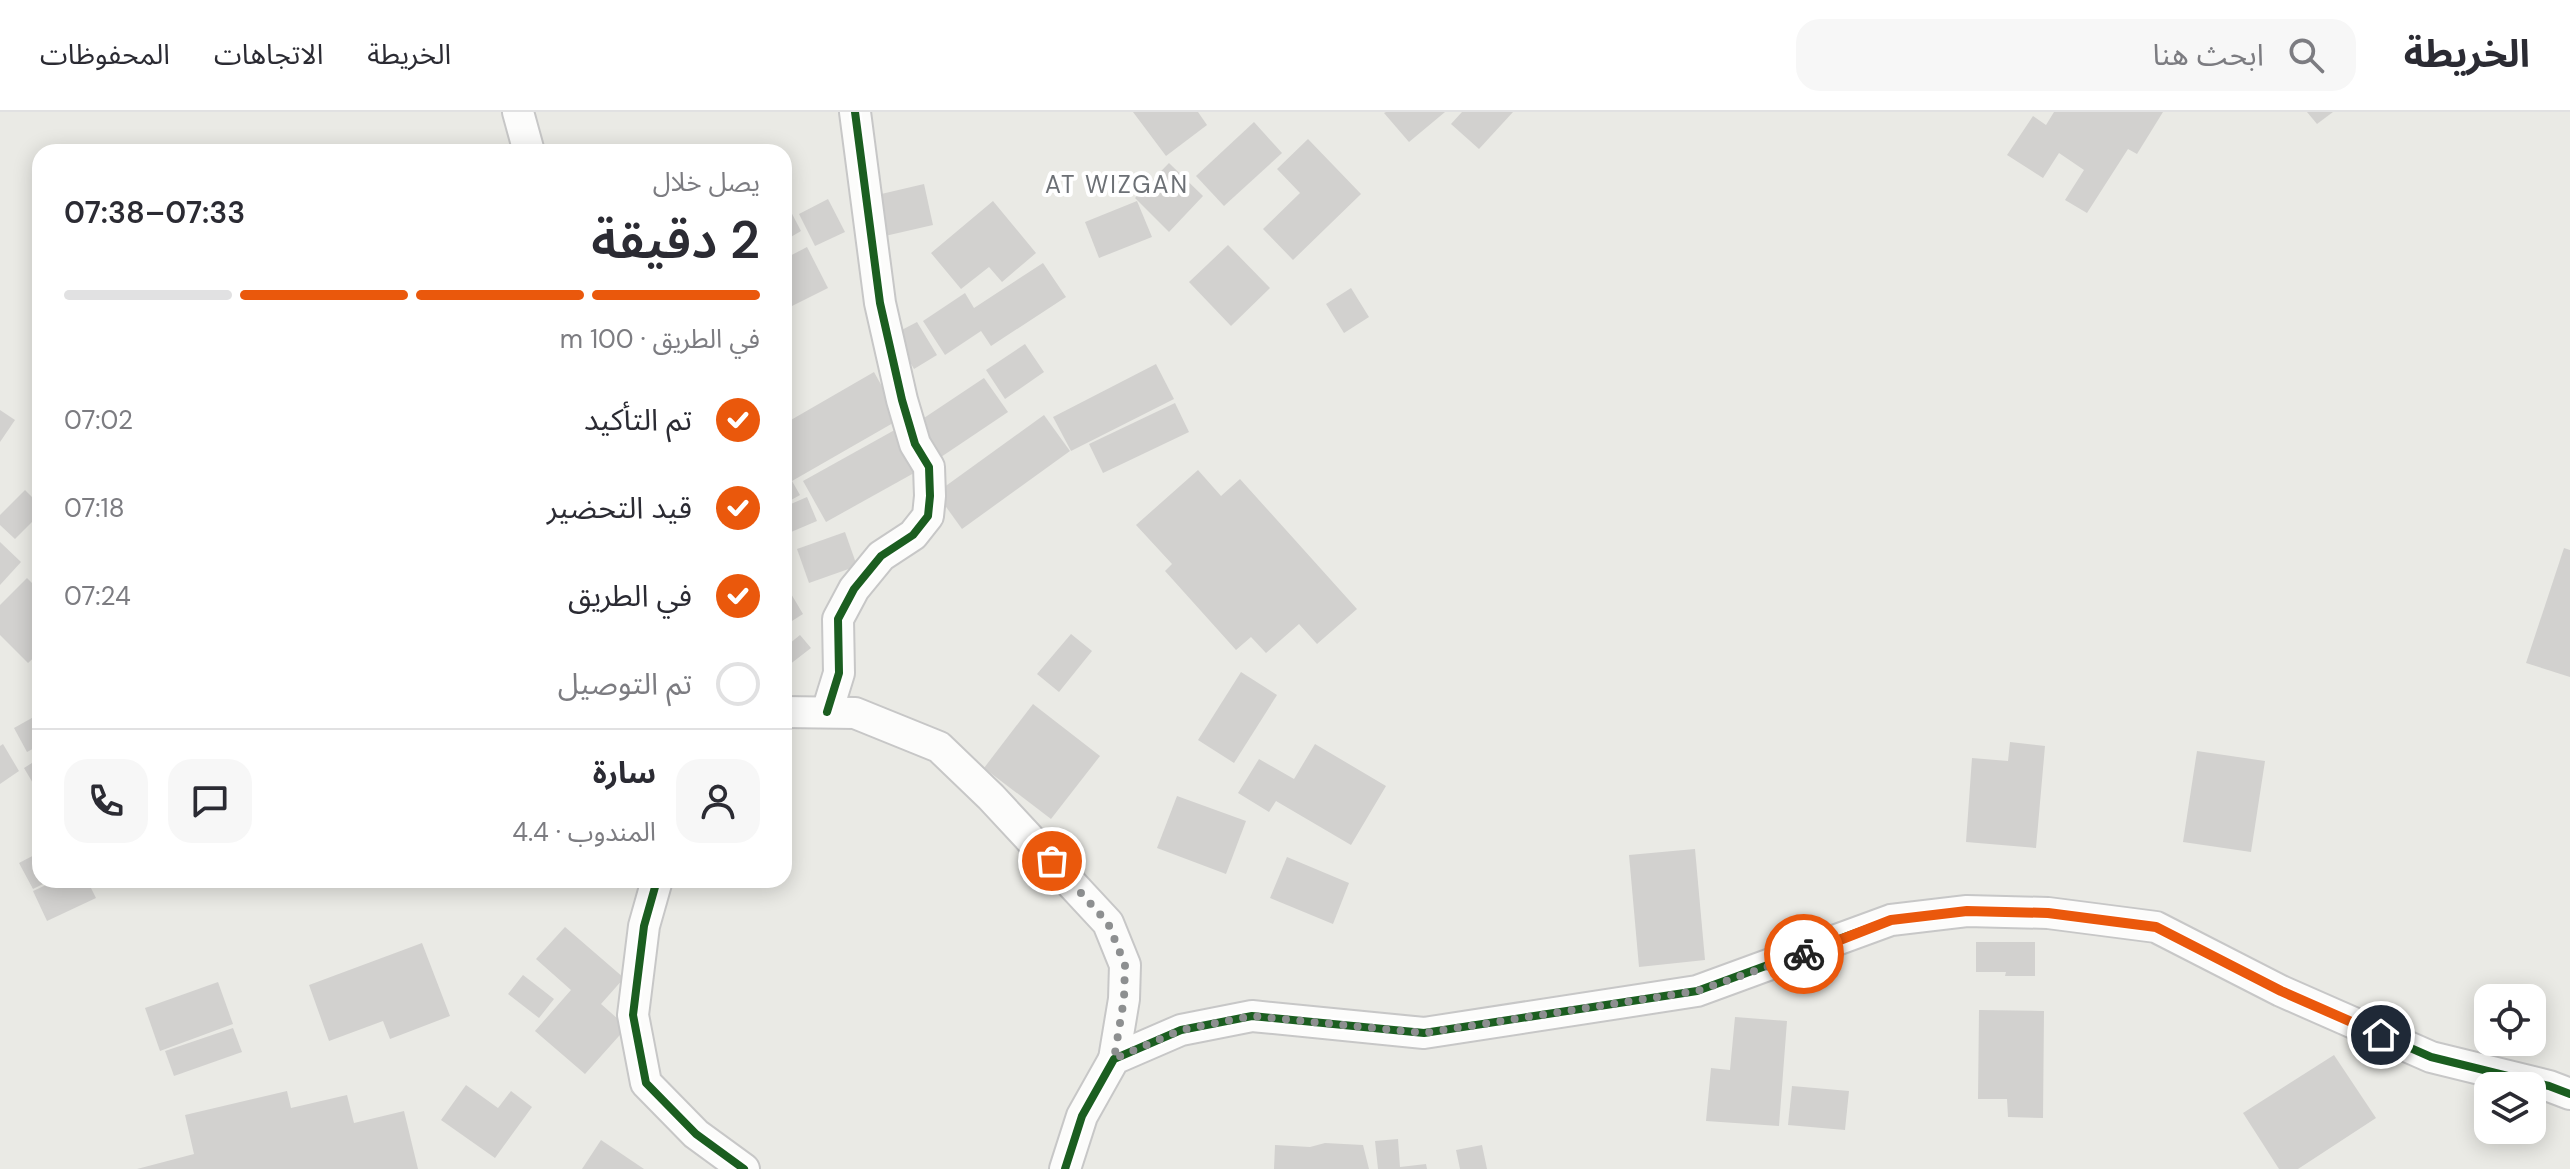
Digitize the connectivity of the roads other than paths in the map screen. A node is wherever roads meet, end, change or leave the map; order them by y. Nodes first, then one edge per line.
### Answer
1 (518, 112) edge
2 (855, 112) edge
3 (527, 144) edge
4 (792, 712) edge
5 (827, 712) junction
6 (655, 888) edge
7 (1114, 1059) junction
8 (2570, 1094) edge
9 (744, 1169) edge
10 (1065, 1169) edge

1 - 3 street
2 - 5 street
4 - 5 street
5 - 7 street
6 - 9 street
7 - 8 street
7 - 10 street

